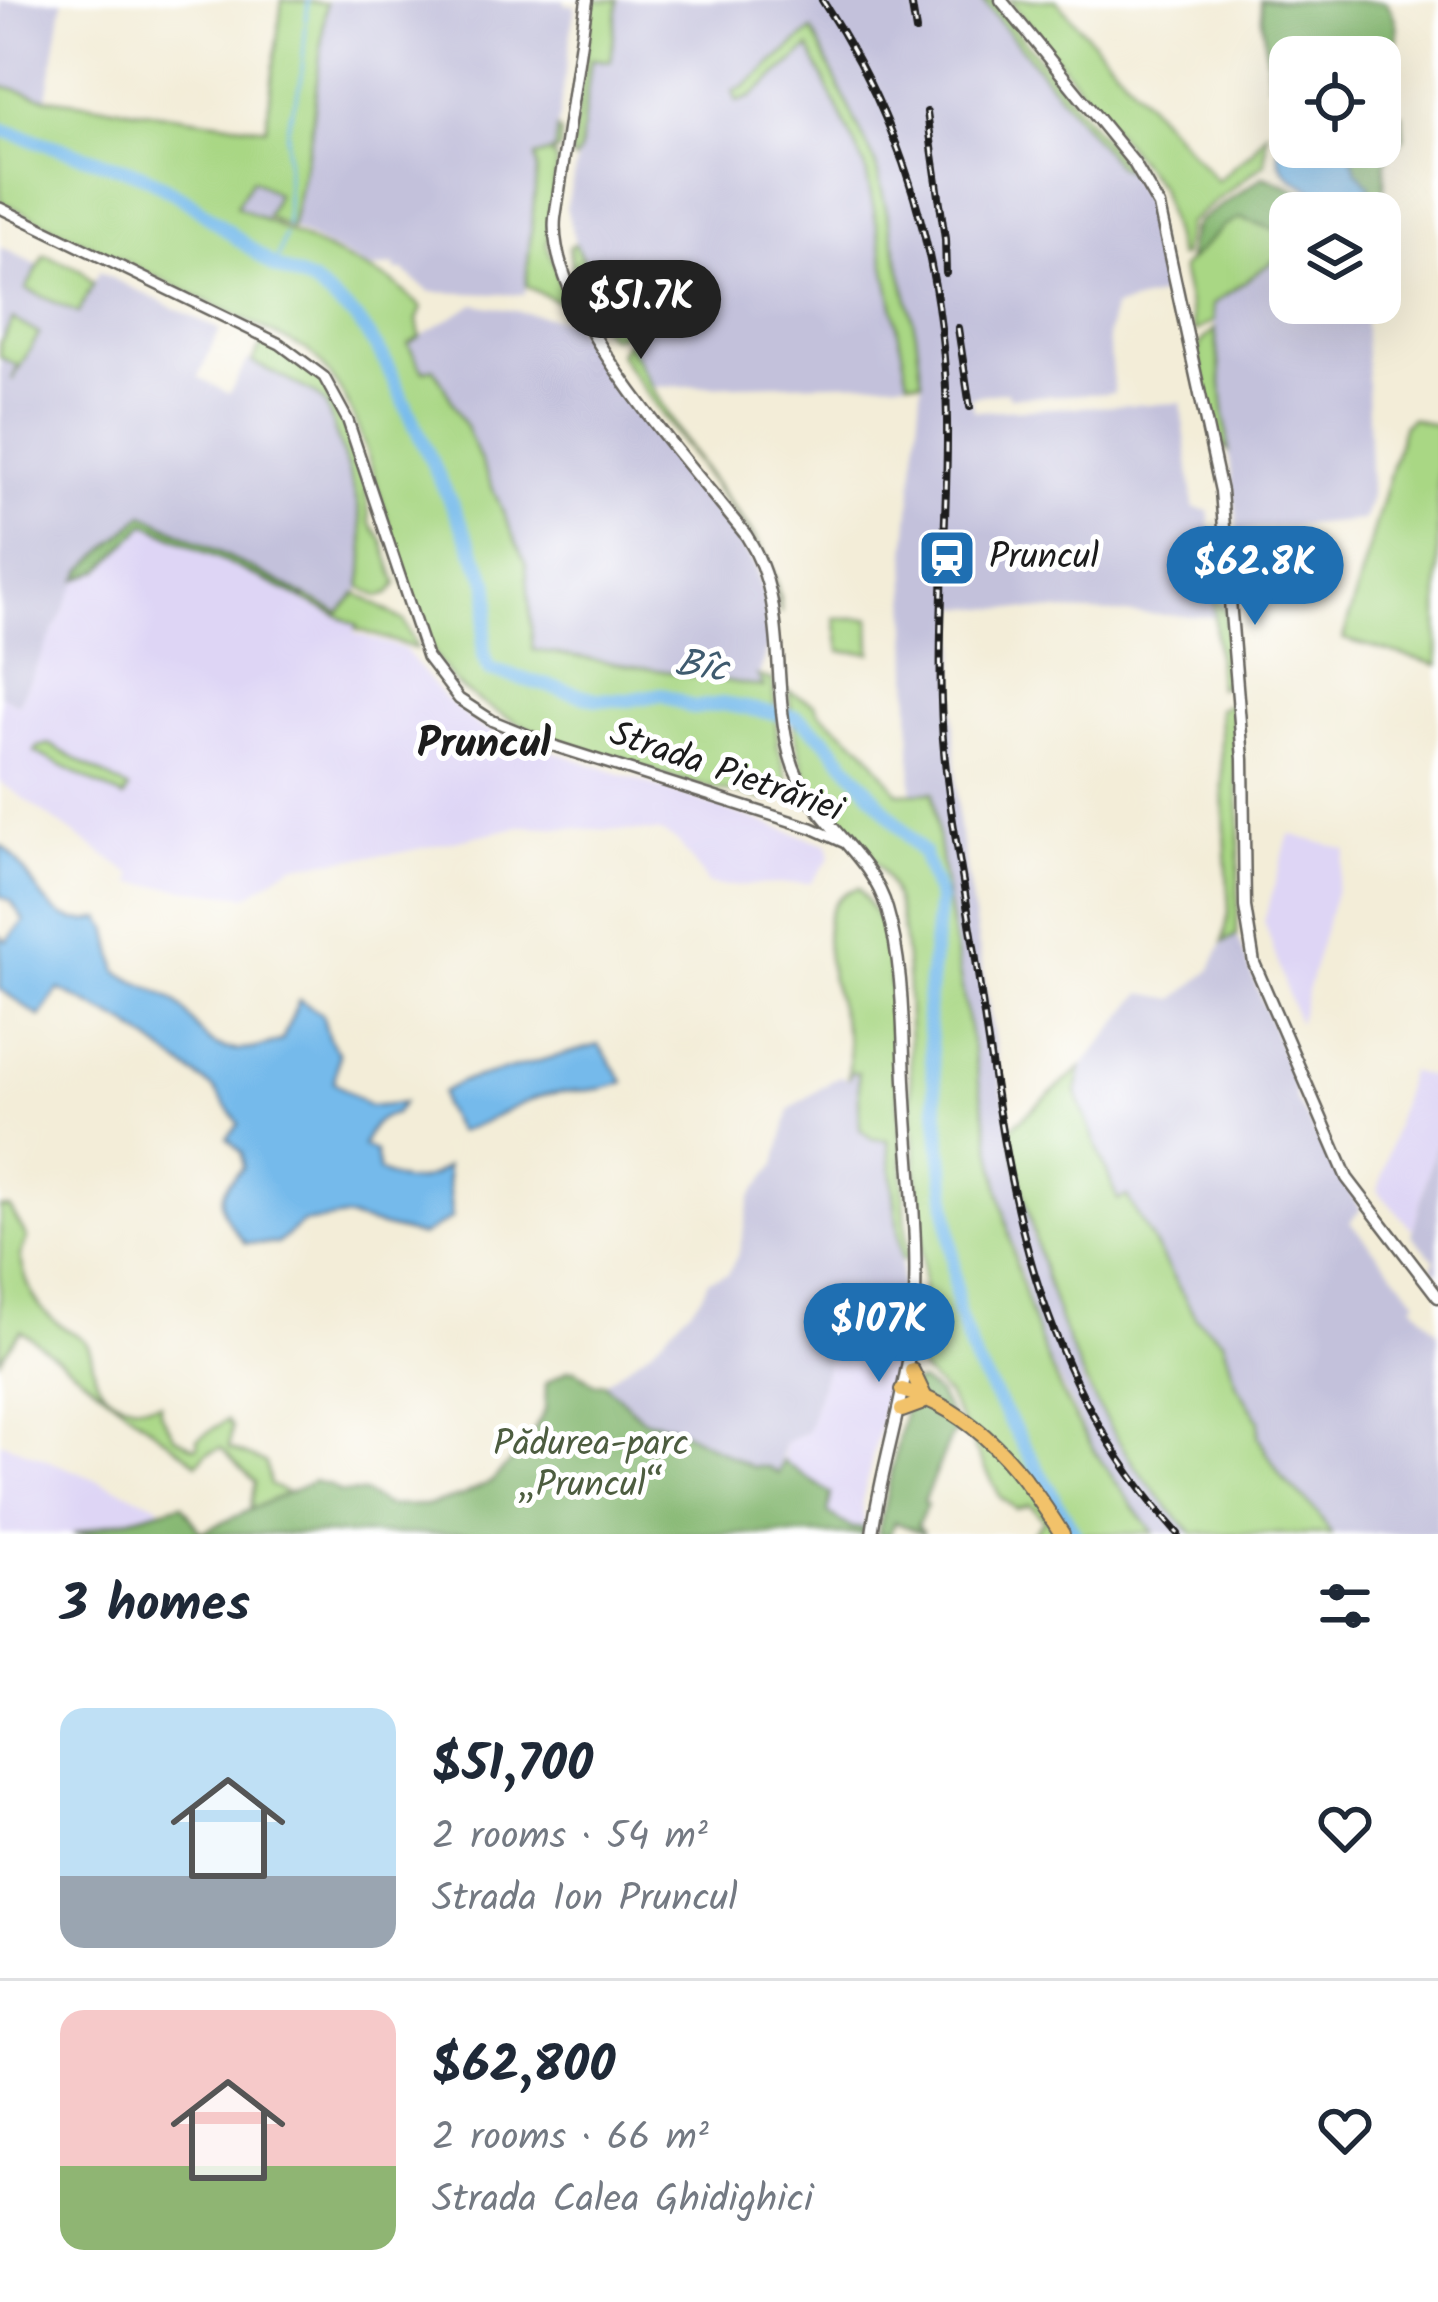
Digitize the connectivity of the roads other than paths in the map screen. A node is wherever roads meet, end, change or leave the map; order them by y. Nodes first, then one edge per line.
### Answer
1 (587, 0) edge
2 (1001, 0) edge
3 (0, 208) edge
4 (843, 842) junction
5 (914, 1258) junction
6 (1438, 1297) edge
7 (912, 1371) joint
8 (909, 1398) junction
9 (872, 1534) edge
10 (1061, 1534) edge

1 - 4 street
2 - 6 street
3 - 4 street, Strada Pietrăriei
4 - 5 street, Strada Pietrăriei
5 - 7 street, Strada Pietrăriei
5 - 8 street, Strada Pietrăriei
7 - 8 highway
8 - 9 street, Strada Pietrăriei
8 - 10 highway

